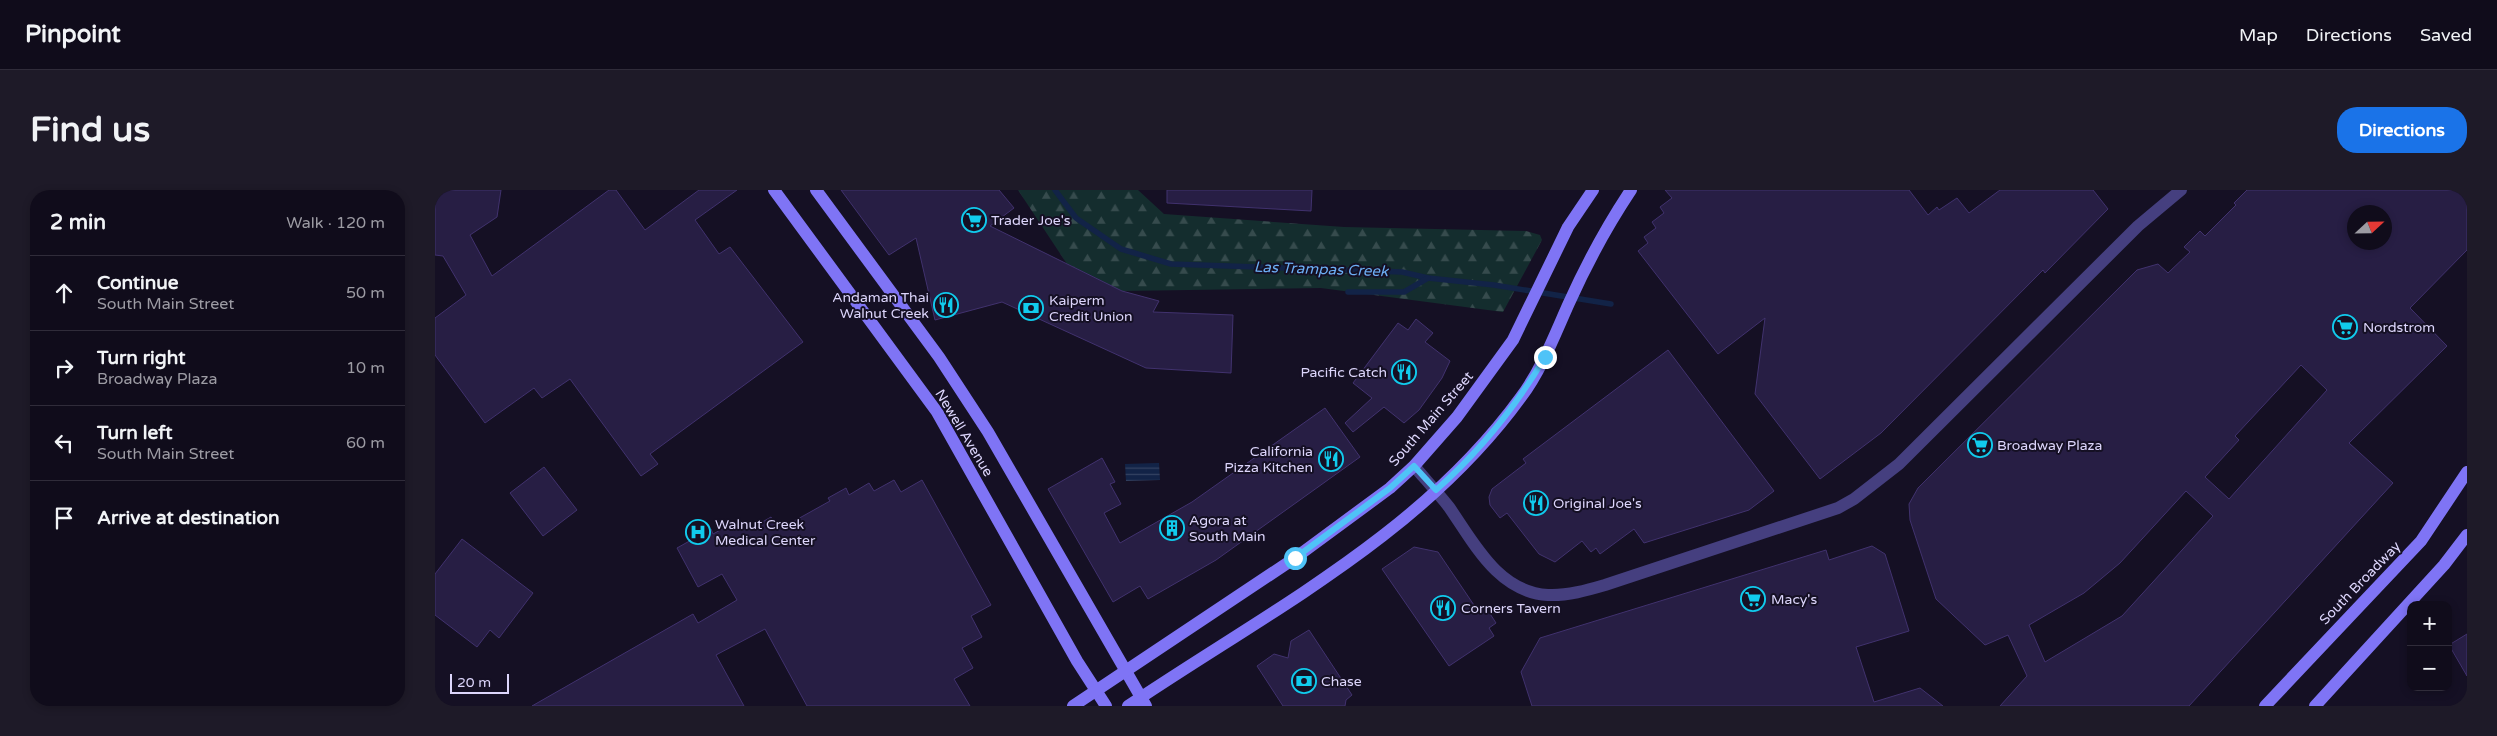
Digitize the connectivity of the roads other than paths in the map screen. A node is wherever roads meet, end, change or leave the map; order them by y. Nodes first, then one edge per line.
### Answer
1 (774, 190) edge
2 (816, 190) edge
3 (1593, 190) edge
4 (1631, 190) edge
5 (2181, 190) edge
6 (1414, 466) junction
7 (2467, 472) edge
8 (1436, 490) junction
9 (2467, 535) edge
10 (1125, 671) junction
11 (1096, 690) junction
12 (1144, 702) edge
13 (1073, 706) edge
14 (1106, 706) edge
15 (1128, 706) edge
16 (2265, 706) edge
17 (2315, 706) edge

1 - 11 main road, Newell Avenue
2 - 10 main road, Newell Avenue
3 - 6 main road, South Main Street
4 - 8 main road
5 - 8 street
6 - 8 street
6 - 10 main road, South Main Street
7 - 16 main road, South Broadway
8 - 12 main road
9 - 17 main road
10 - 11 main road, South Main Street
10 - 12 main road, Newell Avenue
11 - 13 main road, South Main Street
11 - 14 main road, Newell Avenue
12 - 15 main road

